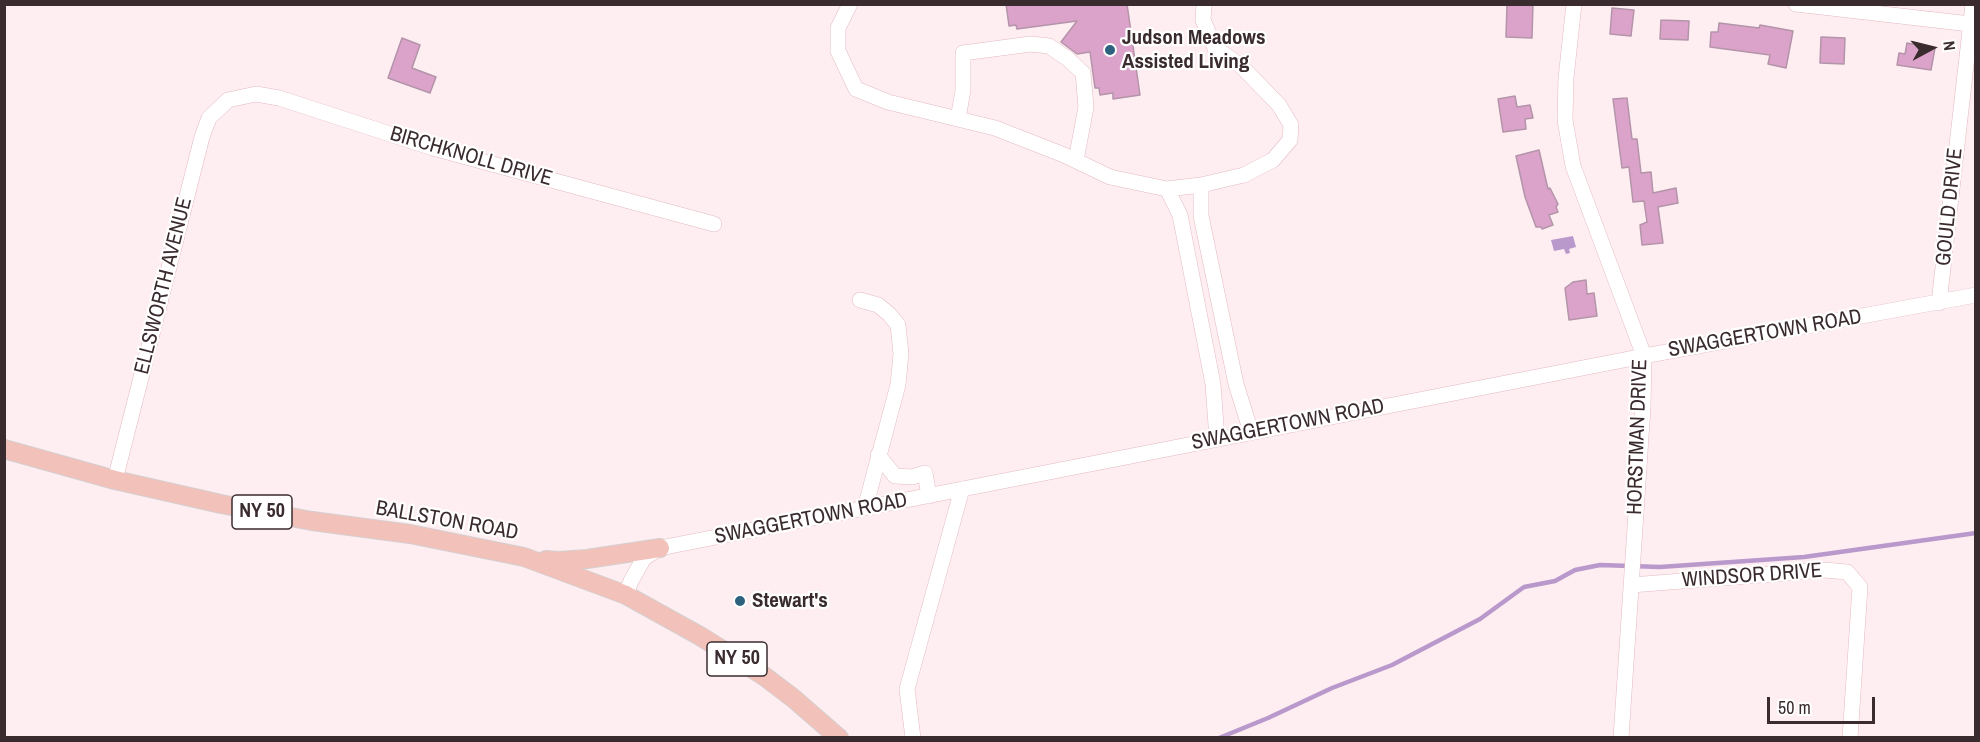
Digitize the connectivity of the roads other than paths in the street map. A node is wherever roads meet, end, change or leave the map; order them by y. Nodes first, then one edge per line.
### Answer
1 (850, 4) edge
2 (1204, 4) edge
3 (1574, 4) edge
4 (1796, 4) edge
5 (1972, 4) edge
6 (1970, 24) junction
7 (228, 100) joint
8 (958, 119) junction
9 (1076, 160) junction
10 (1201, 184) junction
11 (1167, 189) junction
12 (714, 224) dead end
13 (1976, 295) edge
14 (860, 300) dead end
15 (1939, 303) junction
16 (1644, 356) junction
17 (1251, 432) junction
18 (1217, 439) junction
19 (4, 449) edge
20 (878, 455) junction
21 (115, 480) junction
22 (962, 489) junction
23 (929, 496) junction
24 (865, 508) junction
25 (660, 548) junction
26 (524, 557) junction
27 (1631, 585) junction
28 (626, 595) junction
29 (839, 738) edge
30 (913, 738) edge
31 (1621, 738) edge
32 (1850, 738) edge

1 - 8 street
2 - 10 street
3 - 16 street, HORSTMAN DRIVE
4 - 6 street
5 - 6 street, GOULD DRIVE
6 - 15 street, GOULD DRIVE
7 - 12 street, BIRCHKNOLL DRIVE
7 - 21 street, ELLSWORTH AVENUE
8 - 9 street
8 - 9 street
9 - 11 street
10 - 11 street
10 - 17 street
11 - 18 street
13 - 15 street, SWAGGERTOWN ROAD
14 - 20 street
15 - 16 street, SWAGGERTOWN ROAD
16 - 17 street, SWAGGERTOWN ROAD
16 - 27 street, HORSTMAN DRIVE
17 - 18 street, SWAGGERTOWN ROAD
18 - 22 street, SWAGGERTOWN ROAD
19 - 21 main road, BALLSTON ROAD / NY 50
20 - 23 street
20 - 24 street
21 - 26 main road, BALLSTON ROAD / NY 50
22 - 23 street, SWAGGERTOWN ROAD
22 - 30 street
23 - 24 street, SWAGGERTOWN ROAD
24 - 25 street, SWAGGERTOWN ROAD
25 - 26 main road
25 - 28 street
26 - 28 main road, BALLSTON ROAD / NY 50
27 - 31 street, HORSTMAN DRIVE
27 - 32 street, WINDSOR DRIVE
28 - 29 main road, BALLSTON ROAD / NY 50

